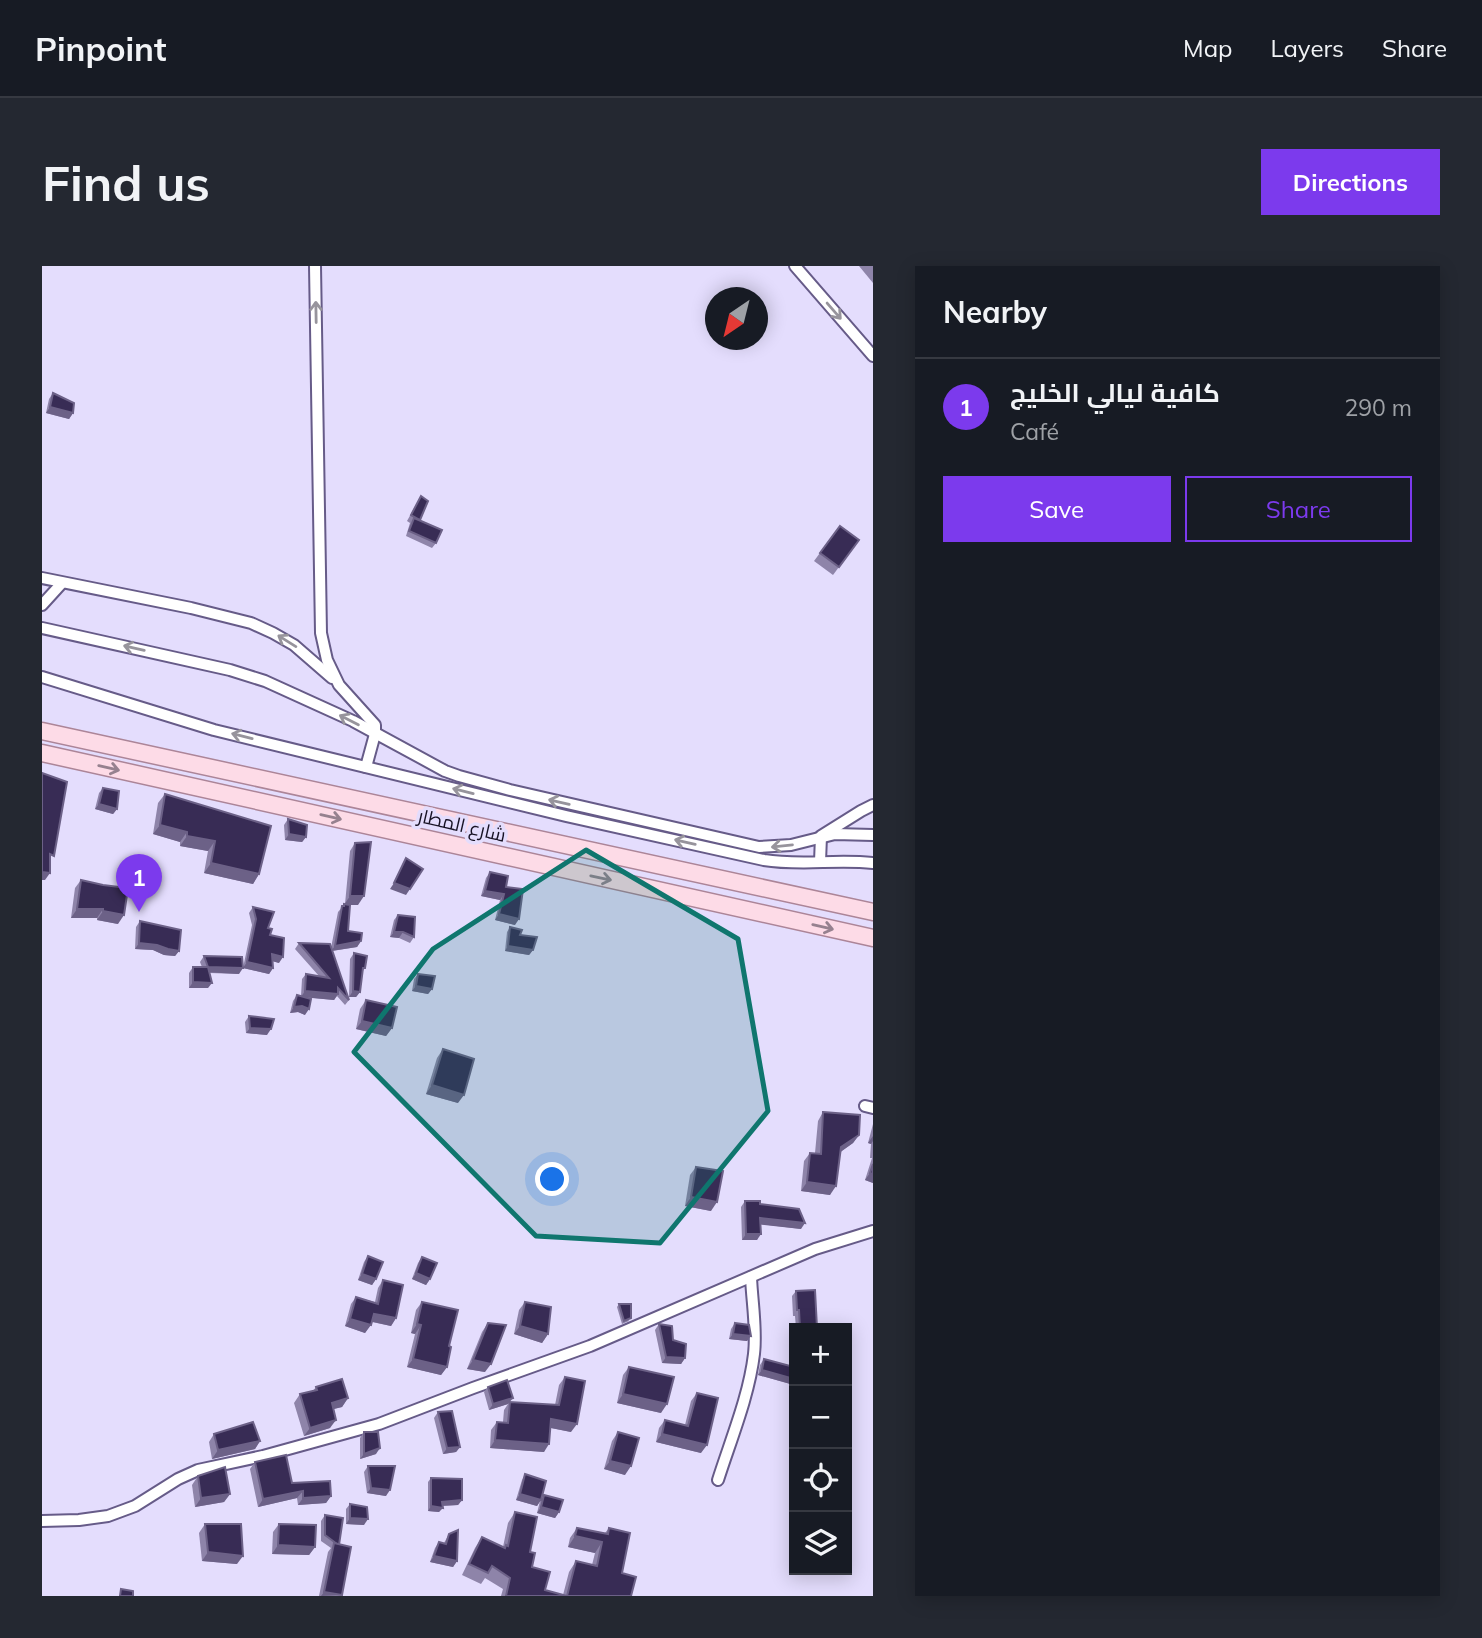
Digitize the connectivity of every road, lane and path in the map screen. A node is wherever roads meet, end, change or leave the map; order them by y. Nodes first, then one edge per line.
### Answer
1 (315, 266) edge
2 (795, 266) edge
3 (873, 356) edge
4 (42, 578) edge
5 (62, 583) junction
6 (42, 605) edge
7 (42, 628) edge
8 (42, 677) edge
9 (340, 685) junction
10 (42, 731) edge
11 (375, 734) junction
12 (42, 753) edge
13 (366, 767) junction
14 (873, 805) edge
15 (873, 835) edge
16 (821, 836) junction
17 (820, 862) junction
18 (873, 863) edge
19 (873, 912) edge
20 (873, 938) edge
21 (873, 1231) edge
22 (751, 1277) junction
23 (718, 1480) dead end
24 (42, 1521) edge

9 -> 1 street
2 -> 3 street
4 - 5 street
5 - 6 street
9 -> 5 street
11 -> 7 street
13 -> 8 street
9 - 11 street
10 - 19 main road, شارع المطار
11 - 13 street
16 -> 11 street
12 -> 20 main road, شارع المطار
17 -> 13 street
14 - 16 street
15 - 16 street
16 - 17 street
17 - 18 street
21 - 22 street
22 - 23 street
22 - 24 street

